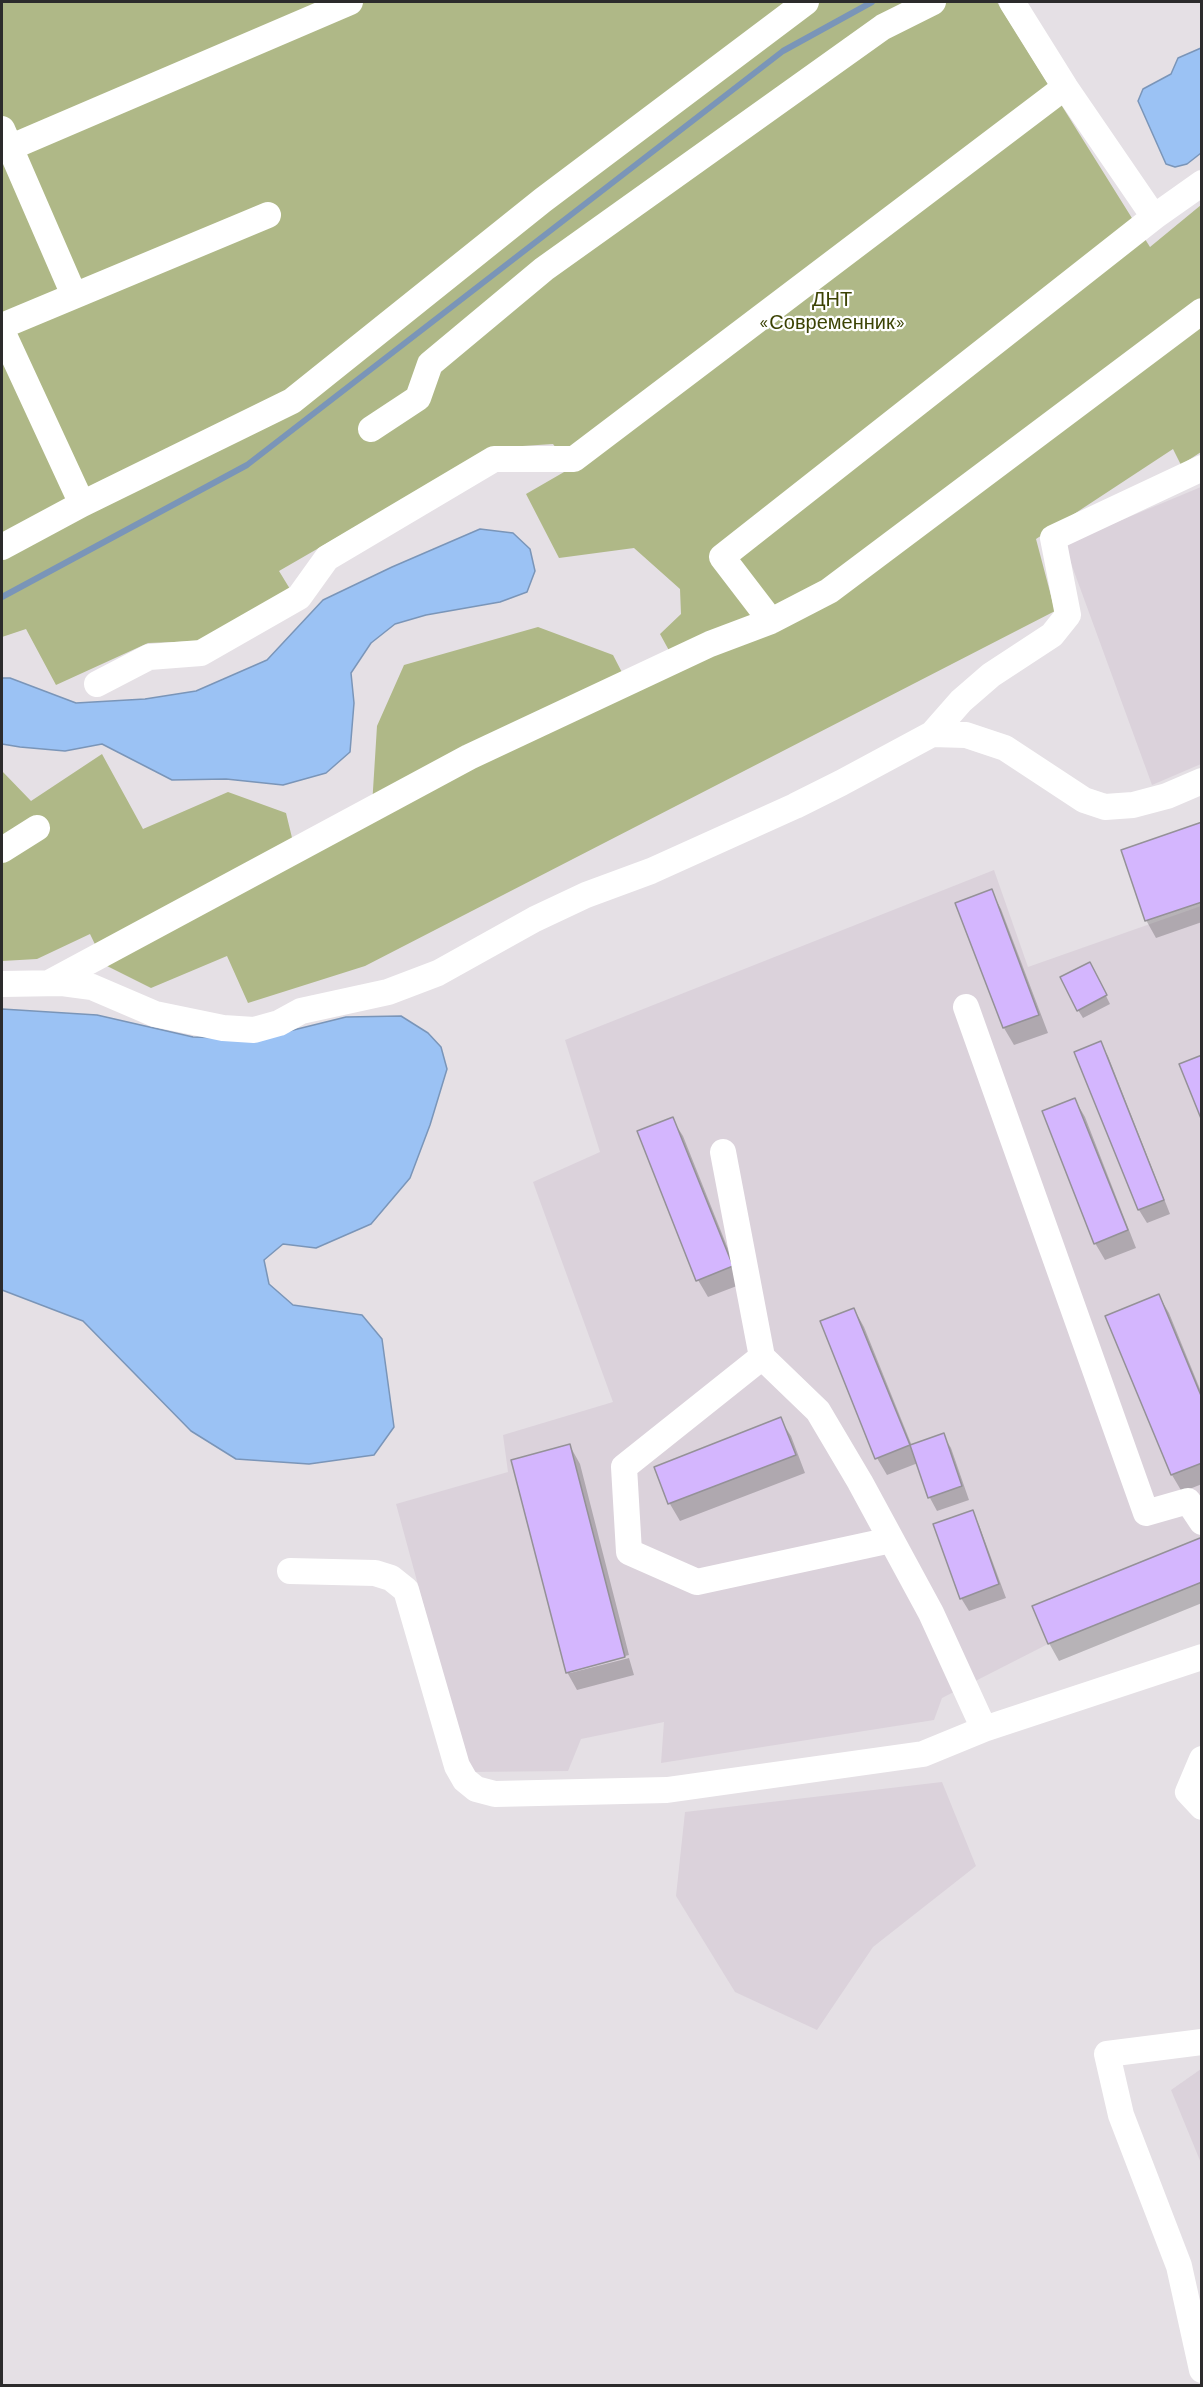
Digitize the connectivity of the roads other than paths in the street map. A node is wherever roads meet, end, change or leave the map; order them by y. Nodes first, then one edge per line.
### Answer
1 (350, 2) edge
2 (806, 2) edge
3 (933, 2) edge
4 (1012, 2) edge
5 (1065, 87) junction
6 (4, 142) edge
7 (1202, 183) edge
8 (268, 215) dead end
9 (1154, 217) junction
10 (74, 295) junction
11 (1202, 312) edge
12 (2, 326) edge
13 (2, 332) edge
14 (371, 429) dead end
15 (1202, 468) edge
16 (82, 504) junction
17 (2, 547) edge
18 (771, 621) junction
19 (97, 684) dead end
20 (932, 734) junction
21 (1202, 781) edge
22 (37, 828) dead end
23 (2, 850) edge
24 (49, 983) junction
25 (2, 984) edge
26 (966, 1007) dead end
27 (723, 1152) dead end
28 (762, 1357) junction
29 (1202, 1522) edge
30 (891, 1540) junction
31 (290, 1571) dead end
32 (1202, 1657) edge
33 (984, 1729) junction
34 (1202, 1759) edge
35 (1202, 1807) edge
36 (1202, 2042) edge
37 (1202, 2370) edge

1 - 6 street
2 - 16 street
3 - 14 street
4 - 5 street
5 - 9 street
5 - 19 street
6 - 10 street
7 - 9 street
8 - 10 street
9 - 18 street
10 - 12 street
11 - 18 street
13 - 16 street
15 - 20 street
16 - 17 street
18 - 24 street
20 - 21 street
20 - 24 street
22 - 23 street
24 - 25 street
26 - 29 street
27 - 28 street
28 - 30 street
28 - 30 street
30 - 33 street
31 - 33 street
32 - 33 street
34 - 35 street
36 - 37 street

